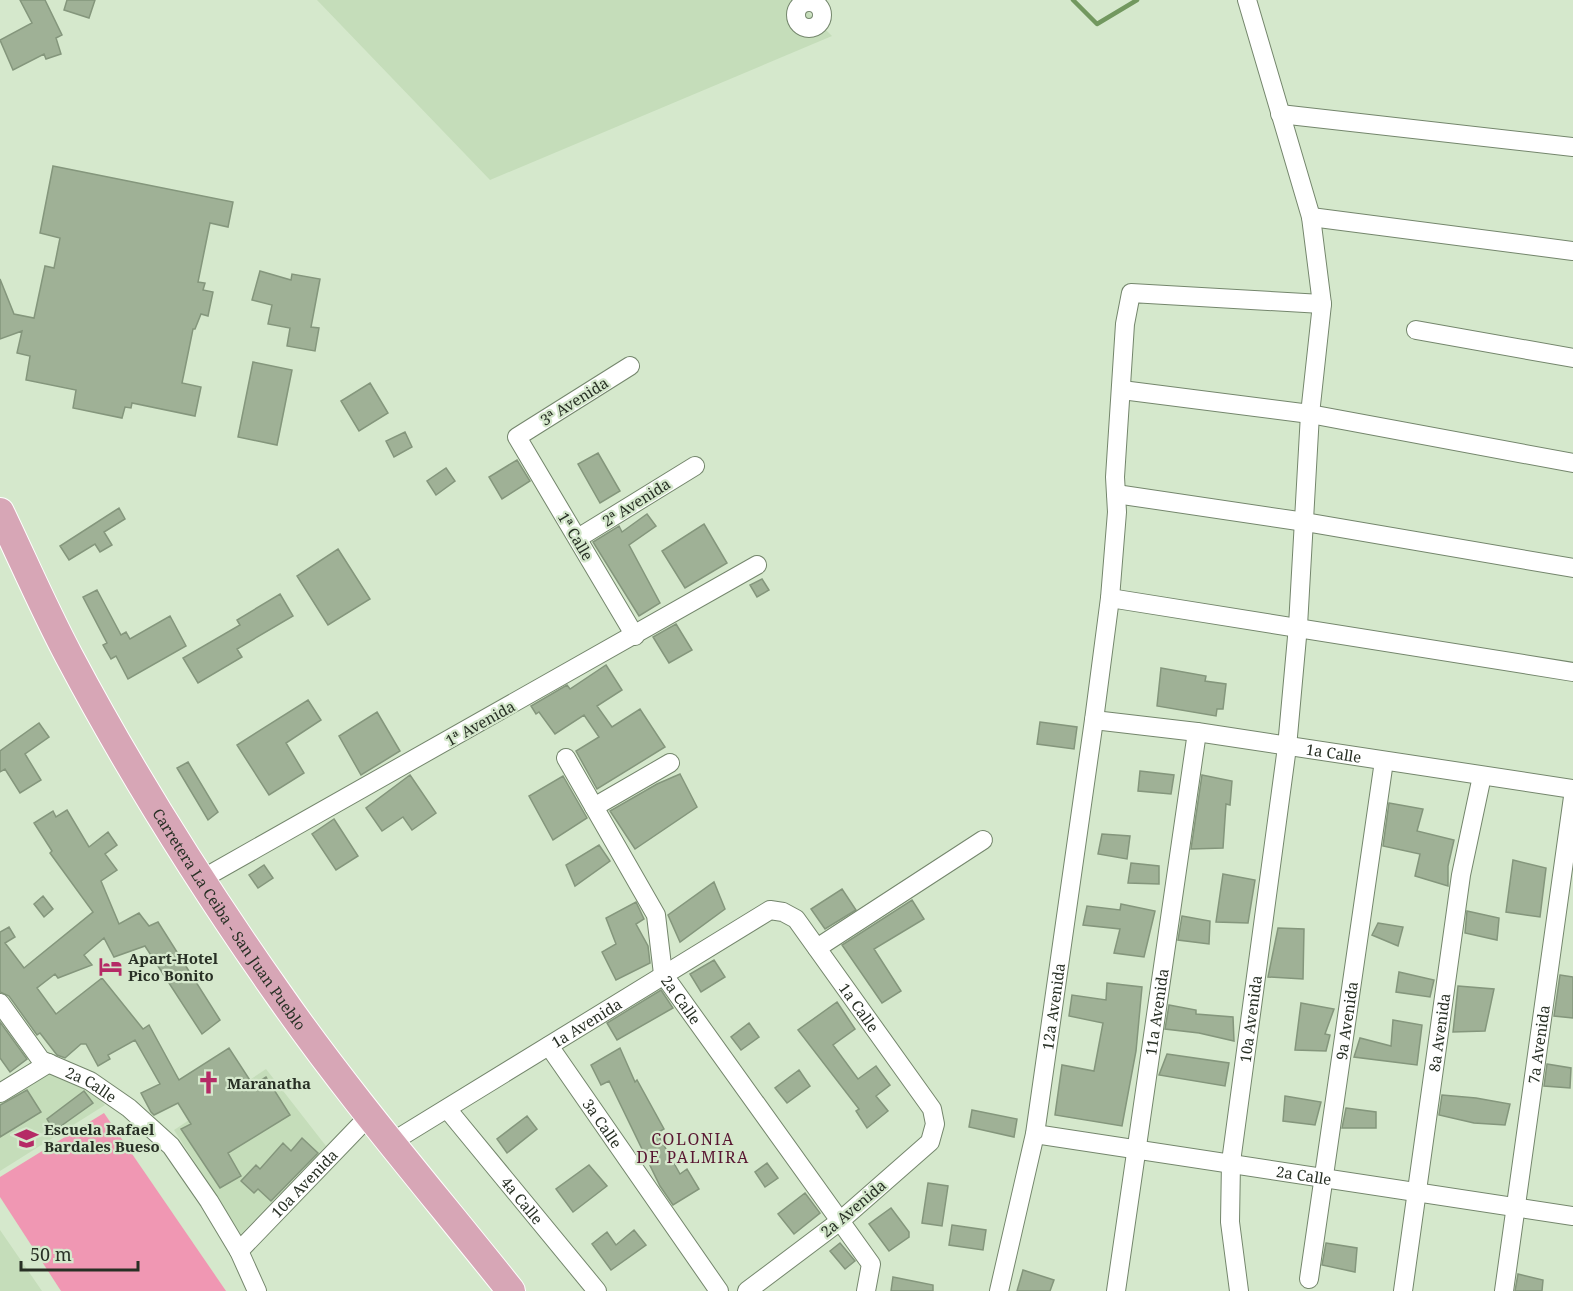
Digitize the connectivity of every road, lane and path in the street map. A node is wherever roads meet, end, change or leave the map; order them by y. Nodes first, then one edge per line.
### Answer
1 (1247, 0) edge
2 (1281, 114) junction
3 (1573, 147) edge
4 (1311, 217) junction
5 (1573, 251) edge
6 (1322, 304) junction
7 (1416, 330) dead end
8 (1573, 358) edge
9 (630, 366) dead end
10 (1122, 390) junction
11 (1310, 414) junction
12 (517, 437) joint
13 (1573, 463) edge
14 (695, 466) dead end
15 (1116, 494) junction
16 (0, 512) edge
17 (1305, 522) junction
18 (578, 538) junction
19 (757, 565) dead end
20 (1573, 568) edge
21 (1110, 598) junction
22 (1298, 626) junction
23 (635, 636) junction
24 (1573, 672) edge
25 (1094, 720) junction
26 (1197, 732) junction
27 (1287, 747) junction
28 (566, 758) dead end
29 (1384, 761) junction
30 (670, 764) dead end
31 (1482, 776) junction
32 (1573, 789) edge
33 (1573, 797) edge
34 (594, 807) junction
35 (983, 840) dead end
36 (202, 879) junction
37 (783, 912) joint
38 (817, 948) junction
39 (663, 974) junction
40 (0, 1003) edge
41 (549, 1046) junction
42 (49, 1063) junction
43 (0, 1093) edge
44 (932, 1109) joint
45 (448, 1110) junction
46 (370, 1115) junction
47 (1035, 1134) junction
48 (392, 1142) junction
49 (1136, 1149) junction
50 (1231, 1162) junction
51 (1325, 1177) junction
52 (1418, 1191) junction
53 (1514, 1206) junction
54 (1573, 1216) edge
55 (840, 1221) junction
56 (239, 1251) junction
57 (1309, 1280) dead end
58 (257, 1291) edge
59 (511, 1291) edge
60 (597, 1291) edge
61 (719, 1291) edge
62 (747, 1291) edge
63 (866, 1291) edge
64 (999, 1291) edge
65 (1116, 1291) edge
66 (1239, 1291) edge
67 (1403, 1291) edge
68 (1504, 1291) edge

1 - 2 street, 10a Avenida
2 - 3 street
2 - 4 street, 10a Avenida
4 - 5 street
4 - 6 street, 10a Avenida
6 - 10 street, 12a Avenida
6 - 11 street, 10a Avenida
7 - 8 street
9 - 12 street, 3ª Avenida
10 - 11 street
10 - 15 street, 12a Avenida
11 - 13 street
11 - 17 street, 10a Avenida
12 - 18 street, 1ª Calle
14 - 18 street, 2ª Avenida
15 - 17 street
15 - 21 street, 12a Avenida
16 - 36 main road, Carretera La Ceiba - San Juan Pueblo
17 - 20 street
17 - 22 street, 10a Avenida
18 - 23 street, 1ª Calle
19 - 23 street, 1ª Avenida
21 - 22 street
21 - 25 street, 12a Avenida
22 - 24 street
22 - 27 street, 10a Avenida
23 - 36 street, 1ª Avenida
25 - 26 street, 1a Calle
25 - 47 street, 12a Avenida
26 - 27 street, 1a Calle
26 - 49 street, 11a Avenida
27 - 29 street, 1a Calle
27 - 50 street, 10a Avenida
28 - 34 street, 2a Calle
29 - 31 street, 1a Calle
29 - 51 street, 9a Avenida
30 - 34 street
31 - 32 street, 1a Calle
31 - 52 street, 8a Avenida
33 - 53 street, 7a Avenida
34 - 39 street, 2a Calle
35 - 38 street
36 - 46 main road, Carretera La Ceiba - San Juan Pueblo
37 - 38 street, 1a Calle
37 - 39 street, 1a Avenida
38 - 44 street, 1a Calle
39 - 41 street, 1a Avenida
39 - 55 street, 2a Calle
40 - 42 street, 2a Calle
41 - 45 street, 1a Avenida
41 - 61 street, 3a Calle
42 - 43 street
42 - 56 street, 2a Calle
44 - 55 street, 2a Avenida
45 - 48 street, 1a Avenida
45 - 60 street, 4a Calle
46 - 48 main road, Carretera La Ceiba - San Juan Pueblo
46 - 56 street, 10a Avenida
47 - 49 street, 2a Calle
47 - 64 street, 12a Avenida
48 - 59 main road, Carretera La Ceiba - San Juan Pueblo
49 - 50 street, 2a Calle
49 - 65 street, 11a Avenida
50 - 51 street, 2a Calle
50 - 66 street, 10a Avenida
51 - 52 street, 2a Calle
51 - 57 street, 9a Avenida
52 - 53 street, 2a Calle
52 - 67 street, 8a Avenida
53 - 54 street, 2a Calle
53 - 68 street, 7a Avenida
55 - 62 street, 2a Avenida
55 - 63 street, 2a Calle
56 - 58 street, 2a Calle

